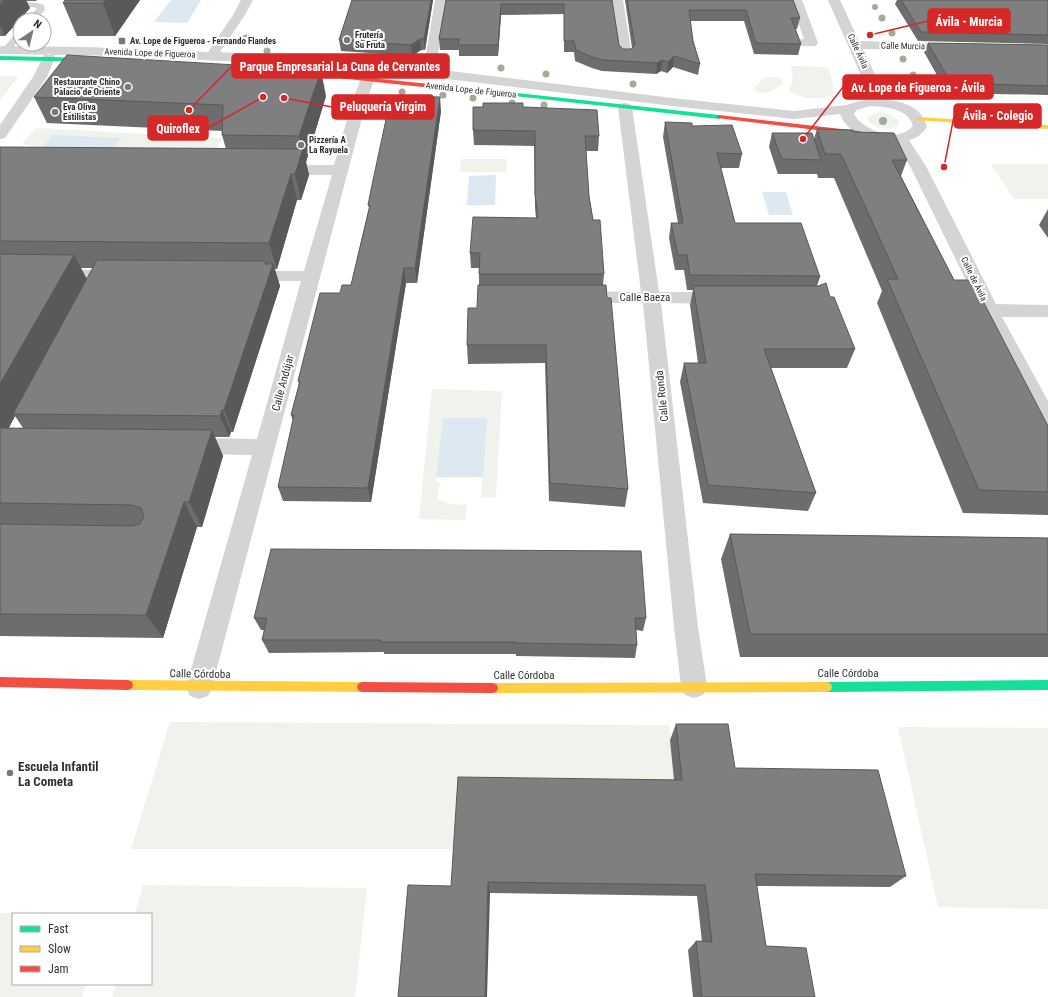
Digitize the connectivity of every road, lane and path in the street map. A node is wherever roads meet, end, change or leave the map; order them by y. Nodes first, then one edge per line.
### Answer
1 (247, 0) edge
2 (441, 0) edge
3 (617, 0) edge
4 (796, 0) edge
5 (834, 0) edge
6 (22, 3) dead end
7 (39, 12) edge
8 (12, 42) edge
9 (800, 43) edge
10 (855, 45) junction
11 (968, 48) edge
12 (2, 53) edge
13 (211, 56) junction
14 (626, 56) edge
15 (49, 58) junction
16 (130, 62) edge
17 (284, 72) edge
18 (425, 73) junction
19 (368, 78) junction
20 (877, 102) junction
21 (625, 107) junction
22 (849, 109) junction
23 (918, 119) junction
24 (1048, 127) edge
25 (869, 134) junction
26 (0, 135) edge
27 (900, 138) junction
28 (262, 169) edge
29 (341, 170) junction
30 (0, 274) edge
31 (132, 275) edge
32 (234, 276) edge
33 (312, 276) junction
34 (562, 296) edge
35 (651, 297) junction
36 (740, 298) edge
37 (994, 311) junction
38 (1048, 311) edge
39 (1048, 420) edge
40 (170, 446) edge
41 (265, 447) junction
42 (0, 682) edge
43 (1048, 684) edge
44 (694, 686) junction
45 (199, 687) junction

1 - 13 street
2 - 18 street
3 - 14 street
4 - 9 street
5 - 10 street, Calle Ávila
6 - 7 lane
8 - 12 lane
10 - 11 street, Calle Murcia
10 - 20 street, Calle Ávila
12 - 13 street, Avenida Lope de Figueroa
12 - 15 street, Avenida Lope de Figueroa
13 - 18 street, Avenida Lope de Figueroa
15 - 16 street, Avenida Lope de Figueroa
15 - 26 street
17 - 19 street, Avenida Lope de Figueroa
18 - 22 street, Avenida Lope de Figueroa
19 - 21 street, Avenida Lope de Figueroa
19 - 29 street, Calle Andújar
20 - 22 street, Avenida Lope de Figueroa
20 - 23 street
21 - 25 street, Avenida Lope de Figueroa
21 - 35 street, Calle Ronda
22 - 25 street
23 - 24 street
23 - 27 street
25 - 27 street
27 - 37 street, Calle de Ávila
28 - 29 street
29 - 33 street, Calle Andújar
30 - 31 street
32 - 33 street
33 - 41 street, Calle Andújar
34 - 35 street, Calle Baeza
35 - 36 street, Calle Baeza
35 - 44 street, Calle Ronda
37 - 38 street
37 - 39 street, Calle de Ávila
40 - 41 street
41 - 45 street, Calle Andújar
42 - 45 street, Calle Córdoba
43 - 44 street, Calle Córdoba
44 - 45 street, Calle Córdoba

